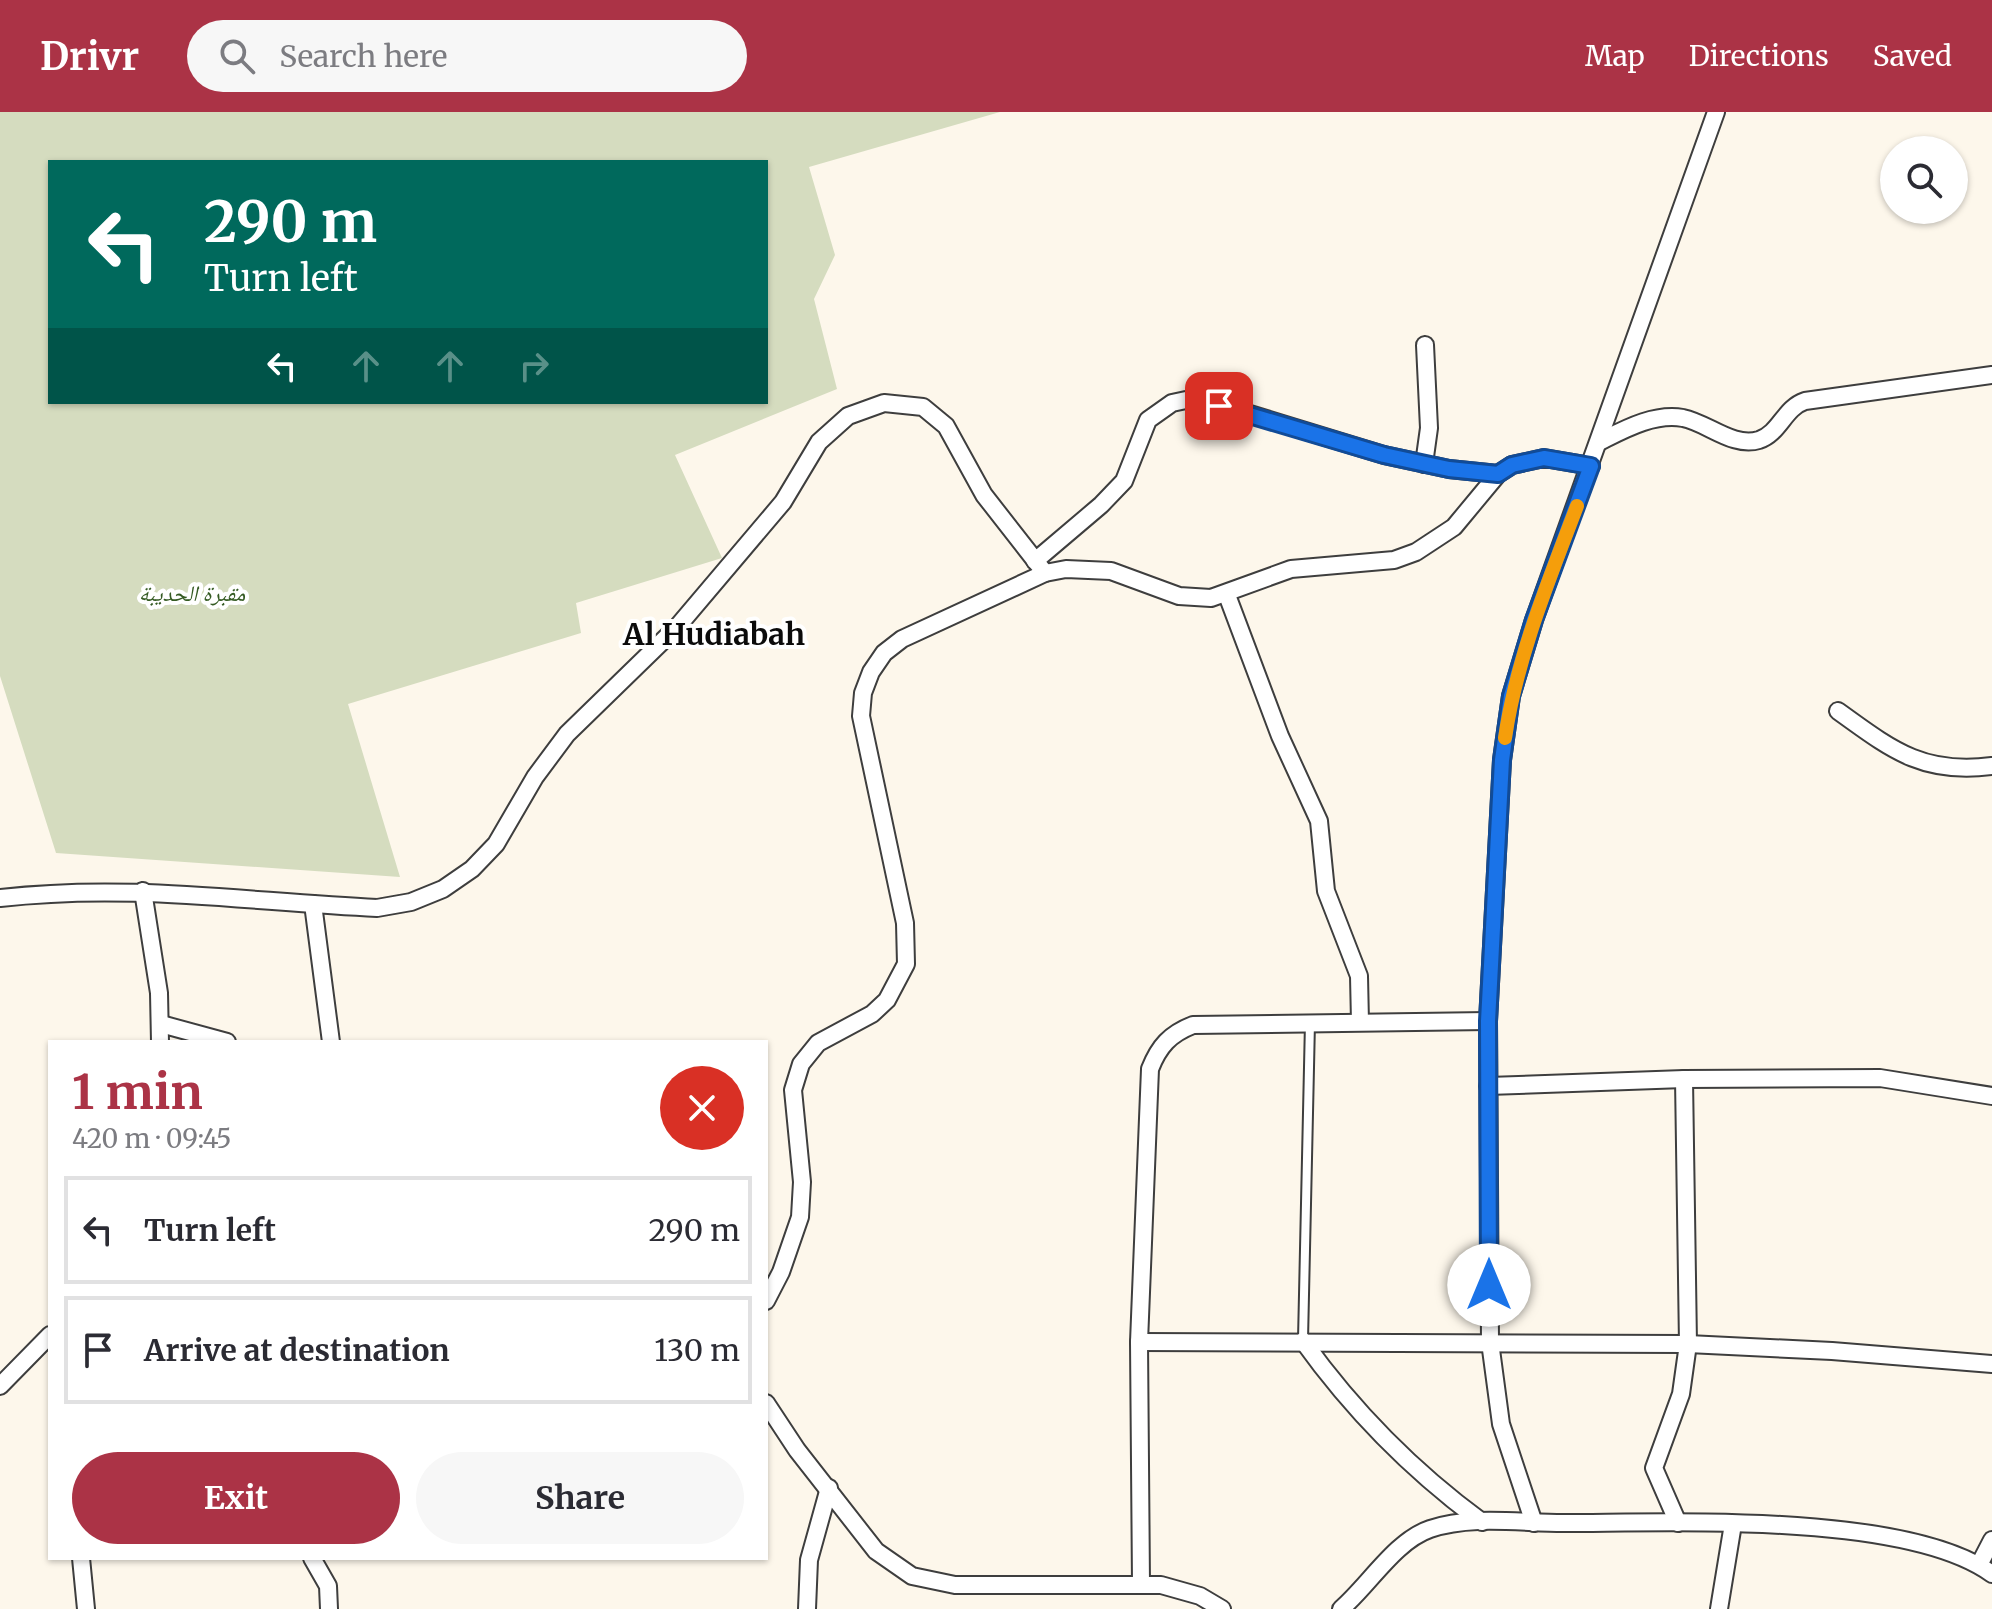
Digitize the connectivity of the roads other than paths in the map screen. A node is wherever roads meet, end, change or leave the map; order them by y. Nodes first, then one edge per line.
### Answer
1 (1716, 112) edge
2 (1425, 345) dead end
3 (1992, 375) edge
4 (1601, 441) junction
5 (1424, 464) junction
6 (1591, 466) junction
7 (1498, 474) junction
8 (1040, 567) junction
9 (1227, 595) junction
10 (1838, 711) dead end
11 (1992, 766) edge
12 (143, 891) junction
13 (0, 898) edge
14 (313, 904) junction
15 (1488, 1021) junction
16 (1310, 1022) junction
17 (1360, 1022) junction
18 (161, 1024) junction
19 (160, 1040) edge
20 (220, 1040) edge
21 (331, 1040) edge
22 (1684, 1079) junction
23 (1488, 1086) junction
24 (1992, 1096) edge
25 (768, 1297) edge
26 (48, 1337) edge
27 (1303, 1341) junction
28 (1139, 1342) junction
29 (1490, 1342) junction
30 (1688, 1344) junction
31 (1992, 1364) edge
32 (0, 1386) edge
33 (768, 1406) edge
34 (829, 1488) junction
35 (1482, 1522) junction
36 (1534, 1523) junction
37 (1678, 1523) junction
38 (1733, 1524) junction
39 (1992, 1540) edge
40 (81, 1560) edge
41 (313, 1560) edge
42 (1986, 1570) edge
43 (1141, 1584) junction
44 (86, 1609) edge
45 (329, 1609) edge
46 (807, 1609) edge
47 (1222, 1609) edge
48 (1341, 1609) edge
49 (1719, 1609) edge

1 - 4 street
2 - 5 street
3 - 4 street
4 - 6 street
5 - 7 street
5 - 8 street
6 - 7 street
6 - 15 street
7 - 9 street
8 - 9 street
8 - 14 street
8 - 25 street
9 - 17 street
10 - 11 street
12 - 13 street
12 - 14 street
12 - 18 street
14 - 21 street
15 - 17 street
15 - 23 street
16 - 17 street
16 - 27 lane
16 - 28 street
18 - 19 street
18 - 20 street
22 - 23 street
22 - 24 street
22 - 30 street
23 - 29 street
26 - 32 street
27 - 28 street
27 - 29 street
27 - 35 street
28 - 43 street
29 - 30 street
29 - 36 street
30 - 31 street
30 - 37 street
33 - 34 street
34 - 43 street
34 - 46 street
35 - 36 street
35 - 48 street
36 - 37 street
37 - 38 street
38 - 42 street
38 - 49 street
39 - 42 street
40 - 44 street
41 - 45 street
43 - 47 street

